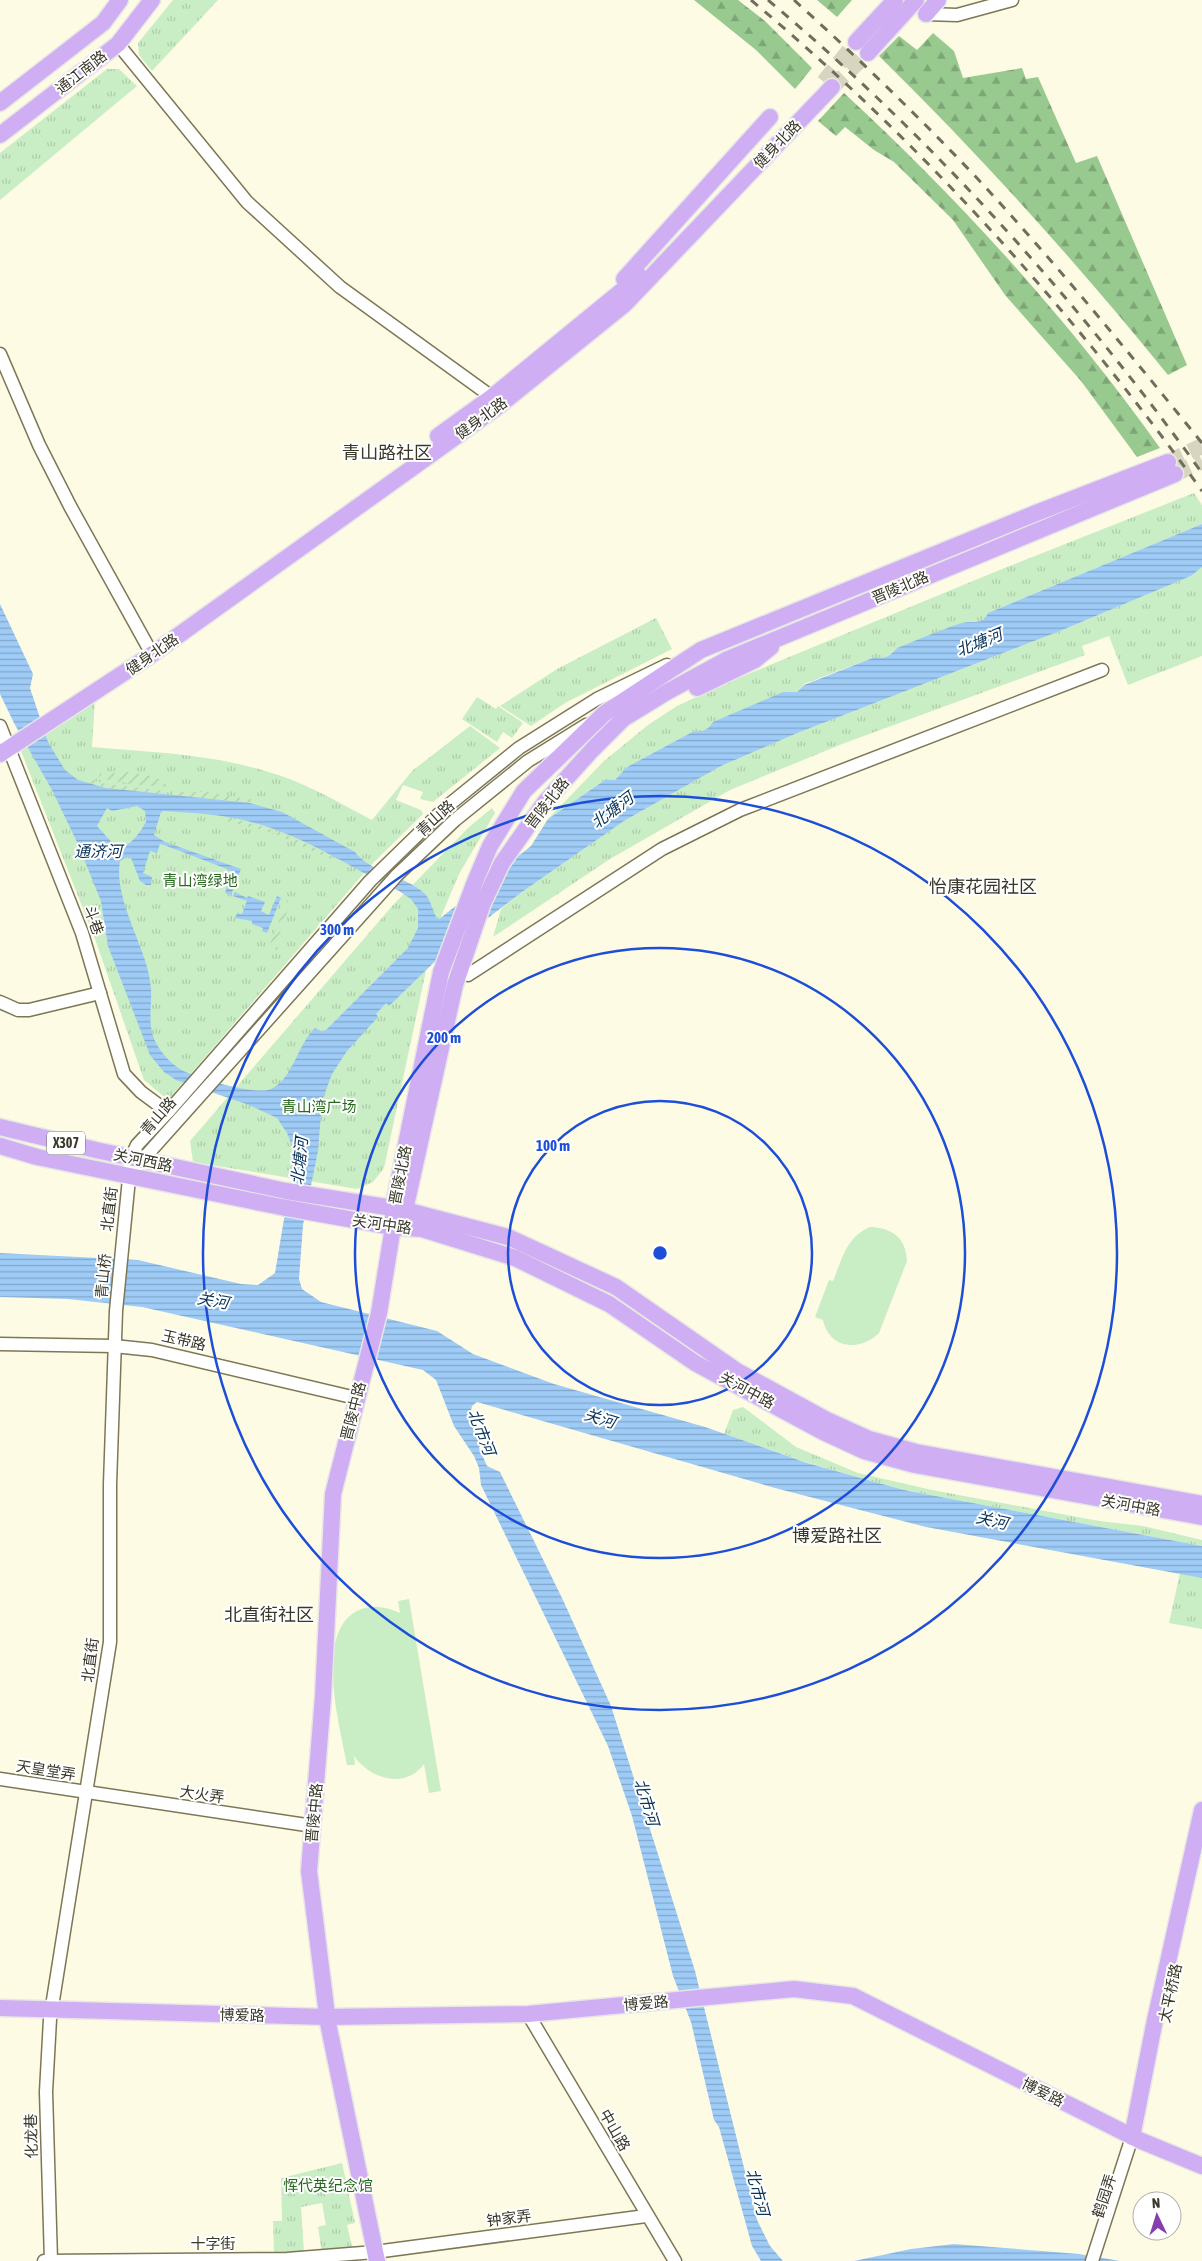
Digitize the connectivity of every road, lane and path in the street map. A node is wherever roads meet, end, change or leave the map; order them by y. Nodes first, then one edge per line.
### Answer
1 (110, 0) edge
2 (120, 0) edge
3 (152, 0) edge
4 (894, 0) edge
5 (916, 0) edge
6 (938, 0) edge
7 (1012, 0) edge
8 (926, 14) joint
9 (103, 22) junction
10 (856, 42) tunnel mouth
11 (118, 44) junction
12 (868, 54) tunnel mouth
13 (0, 103) edge
14 (770, 117) dead end
15 (0, 135) edge
16 (606, 304) junction
17 (0, 354) edge
18 (492, 397) junction
19 (785, 635) junction
20 (147, 645) junction
21 (702, 650) junction
22 (726, 660) junction
23 (1102, 670) dead end
24 (60, 710) junction
25 (605, 713) junction
26 (3, 743) edge
27 (476, 935) junction
28 (468, 975) junction
29 (100, 993) junction
30 (0, 1002) edge
31 (209, 1075) junction
32 (191, 1095) junction
33 (168, 1112) junction
34 (0, 1127) edge
35 (420, 1143) junction
36 (0, 1146) edge
37 (137, 1159) junction
38 (130, 1176) junction
39 (283, 1199) junction
40 (399, 1209) junction
41 (394, 1227) junction
42 (122, 1245) joint
43 (116, 1310) joint
44 (0, 1344) edge
45 (114, 1346) junction
46 (356, 1398) junction
47 (1202, 1504) edge
48 (1202, 1517) edge
49 (0, 1779) edge
50 (87, 1793) junction
51 (1202, 1810) edge
52 (312, 1826) junction
53 (1202, 1846) edge
54 (0, 2008) edge
55 (51, 2014) junction
56 (528, 2014) junction
57 (0, 2016) edge
58 (328, 2020) junction
59 (1136, 2139) junction
60 (1202, 2166) edge
61 (646, 2216) junction
62 (376, 2256) edge
63 (1098, 2256) edge
64 (43, 2261) edge
65 (51, 2261) edge
66 (675, 2261) edge

1 - 9 main road
2 - 9 main road, 通江南路
3 - 11 main road, 通江南路
4 - 10 main road
5 - 12 main road
6 - 8 main road
7 - 8 street
9 - 13 main road, 通江南路
11 - 15 main road, 通江南路
11 - 18 street
14 - 16 main road
16 - 18 main road, 健身北路
16 - 24 main road, 健身北路
17 - 20 street
18 - 20 main road, 健身北路
19 - 21 main road, 晋陵北路
19 - 22 main road, 晋陵北路
19 - 27 main road
20 - 24 main road, 健身北路
21 - 25 main road, 晋陵北路
21 - 31 street, 青山路
22 - 25 street, 青山路
22 - 27 main road, 晋陵北路
23 - 28 street
24 - 26 main road
25 - 31 street, 青山路
25 - 40 main road, 晋陵北路
26 - 29 street, 斗巷
27 - 28 main road
27 - 35 main road, 晋陵北路
28 - 35 main road
29 - 30 street
29 - 33 street, 斗巷
31 - 32 street, 青山路
32 - 33 street, 青山路
32 - 37 street, 青山路
33 - 37 street, 青山路
34 - 37 main road, 关河西路 / X307
35 - 40 main road, 晋陵北路
36 - 38 main road, 关河西路 / X307
37 - 38 street, 青山路
37 - 39 main road, 关河西路
38 - 39 main road, 关河西路
38 - 42 street, 北直街
39 - 40 main road, 关河中路
39 - 41 main road, 关河中路
40 - 41 main road, 晋陵北路
40 - 47 main road, 关河中路
41 - 46 main road, 晋陵中路
41 - 48 main road, 关河中路
42 - 43 street, 青山桥
43 - 45 street, 北直街
44 - 45 street, 玉带路
45 - 46 street, 玉带路
45 - 50 street, 北直街
46 - 52 main road, 晋陵中路
49 - 50 street, 天皇堂弄
50 - 52 street, 大火弄
50 - 55 street, 北直街
51 - 59 main road
52 - 58 main road, 晋陵中路
53 - 59 main road, 太平桥路
54 - 55 main road
55 - 57 main road
55 - 58 main road, 博爱路
55 - 65 street, 化龙巷
56 - 58 main road, 博爱路
56 - 59 main road, 博爱路
56 - 61 street, 中山路
58 - 62 main road, 晋陵中路
59 - 60 main road, 博爱路
59 - 63 street, 鹤园弄
61 - 62 street, 钟家弄
61 - 66 street, 中山路
62 - 65 street, 十字街
64 - 65 street, 十字街

